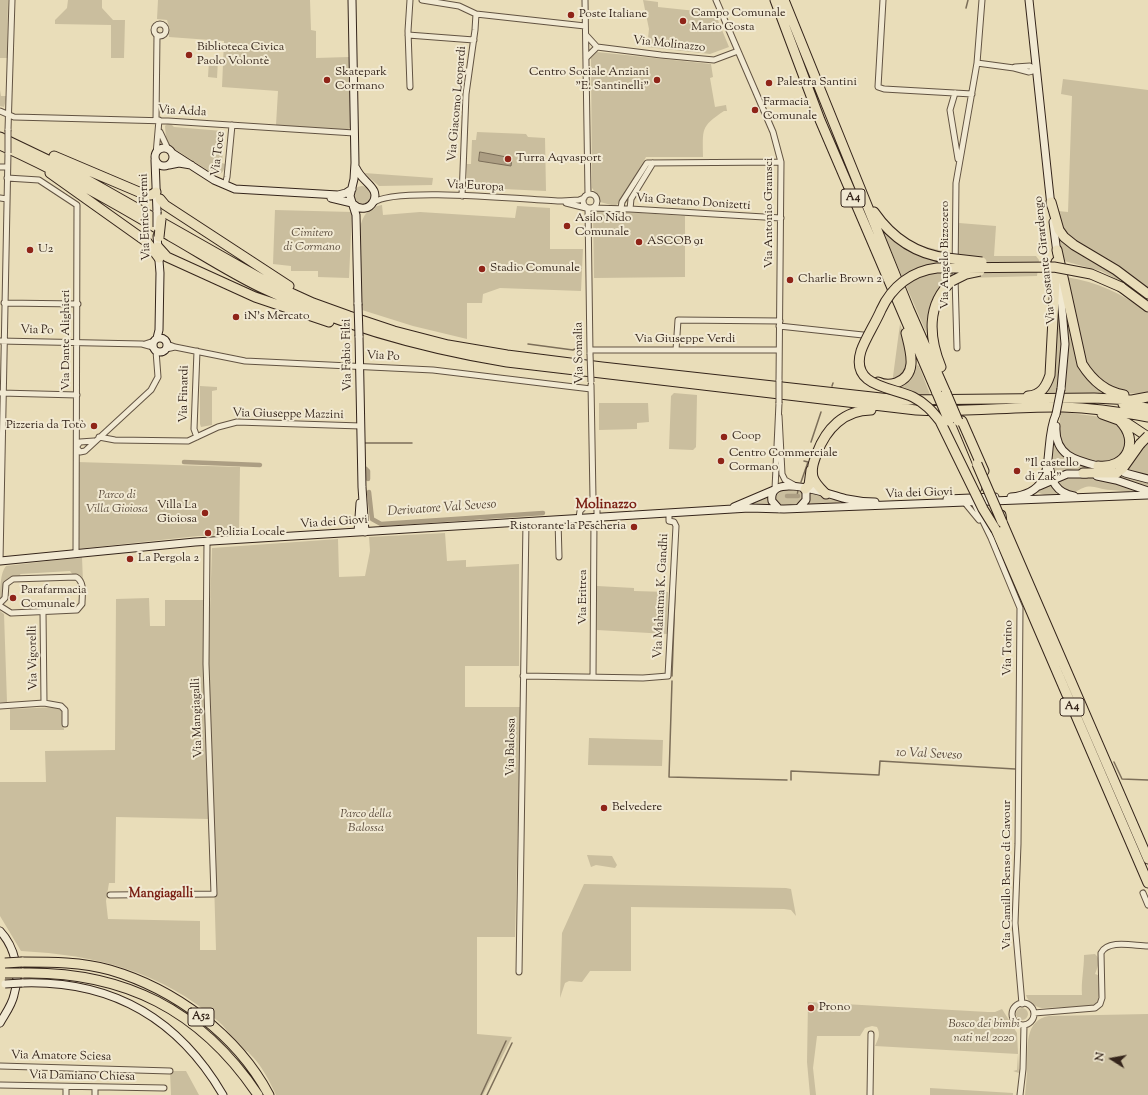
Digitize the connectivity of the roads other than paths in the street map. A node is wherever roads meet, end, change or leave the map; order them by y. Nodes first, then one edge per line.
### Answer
1 (12, 0) edge
2 (352, 0) edge
3 (410, 0) edge
4 (422, 0) edge
5 (585, 0) edge
6 (716, 0) edge
7 (775, 0) edge
8 (784, 0) edge
9 (883, 0) edge
10 (982, 0) edge
11 (1029, 0) edge
12 (476, 14) junction
13 (585, 26) junction
14 (157, 35) dead end
15 (408, 35) junction
16 (586, 35) junction
17 (474, 40) junction
18 (597, 47) junction
19 (738, 51) junction
20 (586, 58) junction
21 (978, 63) junction
22 (1036, 70) junction
23 (410, 87) dead end
24 (955, 93) junction
25 (972, 94) junction
26 (0, 111) edge
27 (9, 115) junction
28 (158, 120) junction
29 (232, 125) junction
30 (159, 129) junction
31 (4, 131) edge
32 (354, 133) junction
33 (0, 138) edge
34 (0, 145) edge
35 (170, 151) junction
36 (156, 157) junction
37 (653, 162) junction
38 (781, 162) junction
39 (959, 162) junction
40 (40, 163) junction
41 (355, 163) junction
42 (168, 165) junction
43 (191, 165) junction
44 (840, 166) junction
45 (0, 167) edge
46 (8, 167) junction
47 (7, 178) junction
48 (368, 185) junction
49 (225, 186) junction
50 (352, 188) junction
51 (374, 190) junction
52 (305, 194) junction
53 (158, 195) junction
54 (462, 196) junction
55 (586, 196) junction
56 (388, 197) junction
57 (0, 198) edge
58 (864, 198) junction
59 (7, 199) junction
60 (597, 200) junction
61 (562, 201) junction
62 (1051, 202) junction
63 (352, 204) junction
64 (369, 206) junction
65 (588, 208) junction
66 (604, 208) junction
67 (621, 208) junction
68 (630, 209) junction
69 (160, 215) joint
70 (781, 218) junction
71 (0, 220) edge
72 (6, 220) junction
73 (356, 223) junction
74 (147, 242) junction
75 (160, 247) junction
76 (1057, 250) junction
77 (3, 256) edge
78 (1017, 267) junction
79 (1121, 287) junction
80 (1148, 294) edge
81 (1148, 301) edge
82 (4, 303) junction
83 (313, 303) junction
84 (78, 304) junction
85 (1148, 307) edge
86 (779, 323) junction
87 (362, 333) junction
88 (867, 334) junction
89 (2, 341) edge
90 (77, 342) junction
91 (160, 345) junction
92 (957, 348) dead end
93 (676, 350) junction
94 (779, 350) junction
95 (197, 351) junction
96 (590, 352) junction
97 (359, 366) junction
98 (591, 388) junction
99 (1, 393) edge
100 (945, 393) junction
101 (77, 395) junction
102 (1148, 397) edge
103 (1078, 399) junction
104 (1007, 400) junction
105 (1071, 408) junction
106 (1148, 408) edge
107 (908, 410) junction
108 (779, 414) junction
109 (1056, 414) junction
110 (1148, 418) edge
111 (1, 419) edge
112 (1117, 419) junction
113 (956, 421) junction
114 (361, 426) junction
115 (1148, 436) edge
116 (197, 438) junction
117 (97, 439) junction
118 (76, 447) junction
119 (1049, 447) junction
120 (812, 465) junction
121 (1098, 466) junction
122 (1112, 469) dead end
123 (1083, 473) junction
124 (1125, 473) dead end
125 (775, 478) junction
126 (1053, 479) junction
127 (1148, 479) edge
128 (794, 485) junction
129 (1039, 486) junction
130 (805, 489) junction
131 (775, 490) junction
132 (1148, 491) edge
133 (766, 493) junction
134 (826, 494) junction
135 (1148, 495) edge
136 (837, 497) junction
137 (593, 498) junction
138 (1086, 498) junction
139 (918, 500) junction
140 (0, 503) edge
141 (966, 503) junction
142 (974, 503) junction
143 (799, 508) junction
144 (839, 508) junction
145 (779, 509) junction
146 (716, 511) junction
147 (669, 517) junction
148 (579, 518) junction
149 (595, 518) junction
150 (558, 520) junction
151 (526, 522) junction
152 (1002, 522) junction
153 (362, 532) junction
154 (992, 532) junction
155 (207, 542) junction
156 (76, 554) junction
157 (559, 557) dead end
158 (0, 561) edge
159 (2, 606) edge
160 (43, 612) junction
161 (523, 676) junction
162 (593, 677) junction
163 (44, 704) junction
164 (0, 706) edge
165 (65, 724) dead end
166 (1018, 770) joint
167 (1148, 859) edge
168 (1148, 883) edge
169 (1143, 892) dead end
170 (110, 895) dead end
171 (1148, 905) edge
172 (0, 931) edge
173 (1148, 946) edge
174 (2, 963) edge
175 (519, 972) dead end
176 (3, 974) edge
177 (3, 984) edge
178 (1022, 1004) junction
179 (1034, 1013) junction
180 (0, 1023) edge
181 (1024, 1025) junction
182 (871, 1034) dead end
183 (0, 1066) edge
184 (170, 1071) dead end
185 (0, 1085) edge
186 (66, 1087) junction
187 (95, 1087) junction
188 (121, 1088) junction
189 (164, 1088) dead end
190 (66, 1095) edge
191 (95, 1095) edge
192 (121, 1095) edge
193 (223, 1095) edge
194 (258, 1095) edge
195 (269, 1095) edge
196 (870, 1095) edge
197 (1020, 1095) edge

1 - 27 street
2 - 32 street
3 - 15 street
4 - 12 street
5 - 13 street
6 - 19 street, Via Antonio Gramsci
7 - 44 highway, A4
8 - 58 highway, A4
9 - 24 street
10 - 21 street, Via Angelo Bizzozero
11 - 22 street, Via Costante Girardengo
12 - 13 street
12 - 17 street, Via Giacomo Leopardi
13 - 16 street
14 - 28 street, Via Enrico Fermi
15 - 17 street
15 - 23 street
16 - 18 street
16 - 20 street
17 - 54 street, Via Giacomo Leopardi
18 - 19 street, Via Molinazzo
18 - 20 street
19 - 38 street, Via Antonio Gramsci
20 - 55 street
21 - 22 street
21 - 25 street, Via Angelo Bizzozero
22 - 62 street, Via Costante Girardengo
24 - 25 street
24 - 39 street, Via Angelo Bizzozero
25 - 39 street, Via Angelo Bizzozero
26 - 27 street, Via Adda
27 - 28 street, Via Adda
27 - 31 street
28 - 29 street, Via Adda
28 - 30 street, Via Enrico Fermi
29 - 32 street, Via Adda
29 - 49 street, Via Toce
30 - 35 street
30 - 36 street, Via Enrico Fermi
31 - 46 street, bridge
31 - 53 highway
32 - 41 street
33 - 83 highway
34 - 40 highway
35 - 36 street
35 - 42 street
35 - 43 street
36 - 42 street
36 - 53 street, Via Enrico Fermi
37 - 38 street
37 - 67 street
37 - 68 street
38 - 70 street, Via Antonio Gramsci
39 - 92 street, Via Angelo Bizzozero
40 - 74 highway
40 - 87 highway
41 - 48 street
41 - 50 street
42 - 43 street
42 - 53 street, Via Enrico Fermi
43 - 49 street
44 - 88 highway, bridge
44 - 100 highway, A4
45 - 46 street
46 - 47 street
47 - 59 street
47 - 84 street, Via Dante Alighieri
48 - 50 street
48 - 51 street
49 - 52 street
50 - 52 street
50 - 63 street
51 - 56 street
51 - 64 street
52 - 63 street
53 - 69 street, Via Enrico Fermi
53 - 83 highway
54 - 56 street, Via Europa
54 - 61 street, Via Europa
55 - 60 street
55 - 61 street, Via Europa
55 - 65 street
56 - 64 street, Via Europa
57 - 59 street
58 - 78 highway, bridge
58 - 100 highway, A4
59 - 72 street
60 - 65 street
60 - 66 street
61 - 65 street, Via Europa
62 - 76 street, Via Costante Girardengo
62 - 80 highway
63 - 64 street
63 - 73 street, Via Fabio Filzi
64 - 73 street
65 - 66 street, Via Gaetano Donizetti
65 - 96 street, Via Somalia
66 - 67 street, Via Gaetano Donizetti
67 - 68 street, Via Gaetano Donizetti
68 - 70 street, Via Gaetano Donizetti
69 - 75 highway, bridge
70 - 86 street, Via Antonio Gramsci
71 - 72 street
72 - 77 street
73 - 87 street, Via Fabio Filzi, bridge
74 - 75 highway
74 - 75 highway
75 - 87 highway
75 - 91 street, Via Enrico Fermi
76 - 102 highway
76 - 104 highway
76 - 109 street, Via Costante Girardengo, bridge
77 - 82 street
78 - 79 highway, bridge
78 - 88 highway, bridge
78 - 100 highway, bridge
79 - 81 highway
79 - 85 highway
82 - 84 street
82 - 89 street
83 - 104 highway
84 - 90 street, Via Dante Alighieri
86 - 88 street
86 - 93 street
86 - 94 street, Via Antonio Gramsci
87 - 97 street, Via Fabio Filzi
87 - 107 highway
88 - 154 highway, bridge
89 - 90 street, Via Po
89 - 99 street
90 - 91 street, Via Po
90 - 101 street, Via Dante Alighieri
91 - 95 street, Via Po
91 - 117 street
93 - 94 street, Via Giuseppe Verdi
93 - 96 street, Via Giuseppe Verdi
94 - 108 street, Via Antonio Gramsci, bridge
95 - 97 street, Via Po
95 - 116 street, Via Finardi
96 - 98 street, Via Somalia, bridge
97 - 98 street, Via Po
97 - 114 street, Via Fabio Filzi
98 - 137 street, Via Somalia
99 - 101 street
99 - 111 street
100 - 113 highway, A4, bridge
101 - 118 street, Via Dante Alighieri
102 - 103 highway
103 - 104 highway
103 - 106 highway
105 - 107 highway
105 - 110 highway
105 - 112 highway
107 - 120 highway
108 - 125 street, Via Antonio Gramsci
108 - 128 street, Via Antonio Gramsci
109 - 119 street, Via Costante Girardengo
109 - 121 street
111 - 140 street
112 - 115 highway
112 - 121 highway
113 - 152 highway, A4, bridge
113 - 152 highway
113 - 154 highway, A4, bridge
114 - 116 street, Via Giuseppe Mazzini
114 - 153 street, Via Fabio Filzi
115 - 123 highway, bridge
116 - 117 street, Via Giuseppe Mazzini
117 - 118 street
117 - 118 street
118 - 156 street, Via Dante Alighieri
119 - 126 street, Via Costante Girardengo
119 - 129 street, Via Costante Girardengo
120 - 130 highway
120 - 134 highway
121 - 122 street
123 - 126 street, Via dei Giovi
123 - 132 street, Via dei Giovi
124 - 127 street
125 - 131 street, Via Antonio Gramsci
125 - 133 street, Via Antonio Gramsci
126 - 129 street, Via dei Giovi
126 - 138 street
128 - 130 street
128 - 131 street
129 - 139 street, Via dei Giovi
130 - 134 street, Via dei Giovi
130 - 143 street
131 - 133 street, Via dei Giovi
131 - 145 street
133 - 146 street, Via dei Giovi
134 - 136 street, Via dei Giovi
135 - 138 street
136 - 139 street, Via dei Giovi
136 - 144 street
137 - 148 street
137 - 149 street, Via Somalia
138 - 142 street, Via dei Giovi
139 - 142 street
140 - 158 street
141 - 142 street, Via dei Giovi
141 - 144 street, Via dei Giovi
141 - 154 street, Via Torino
142 - 154 street, Via Torino
143 - 144 street, Via dei Giovi
143 - 145 street
145 - 146 street, Via dei Giovi
146 - 147 street, Via dei Giovi
147 - 149 street, Via dei Giovi
147 - 162 street, Via Mahatma K. Gandhi
148 - 149 street, Via dei Giovi
148 - 150 street, Via dei Giovi
149 - 162 street, Via Eritrea
150 - 151 street, Via dei Giovi
150 - 157 street
151 - 153 street, Via dei Giovi
151 - 161 street, Via Balossa
152 - 167 highway, A4
153 - 155 street, Via dei Giovi
154 - 166 street, Via Torino
154 - 168 highway, A4
155 - 156 street, Via dei Giovi
155 - 170 street, Via Mangiagalli
156 - 158 street, Via dei Giovi
159 - 160 street
159 - 160 street
160 - 163 street, Via Vigorelli
161 - 162 street
161 - 175 street, Via Balossa
163 - 164 street
163 - 165 street
166 - 178 street, Via Camillo Benso di Cavour
169 - 171 street
172 - 180 street
173 - 179 street
174 - 195 highway, A52, bridge
176 - 194 highway, A52, bridge
177 - 193 street, bridge
178 - 179 street
178 - 181 street
179 - 181 street
181 - 197 street
182 - 196 street
183 - 184 street, Via Amatore Sciesa
185 - 186 street, Via Damiano Chiesa
186 - 187 street, Via Damiano Chiesa
186 - 190 street
187 - 188 street, Via Damiano Chiesa
187 - 191 street
188 - 189 street, Via Damiano Chiesa
188 - 192 street

